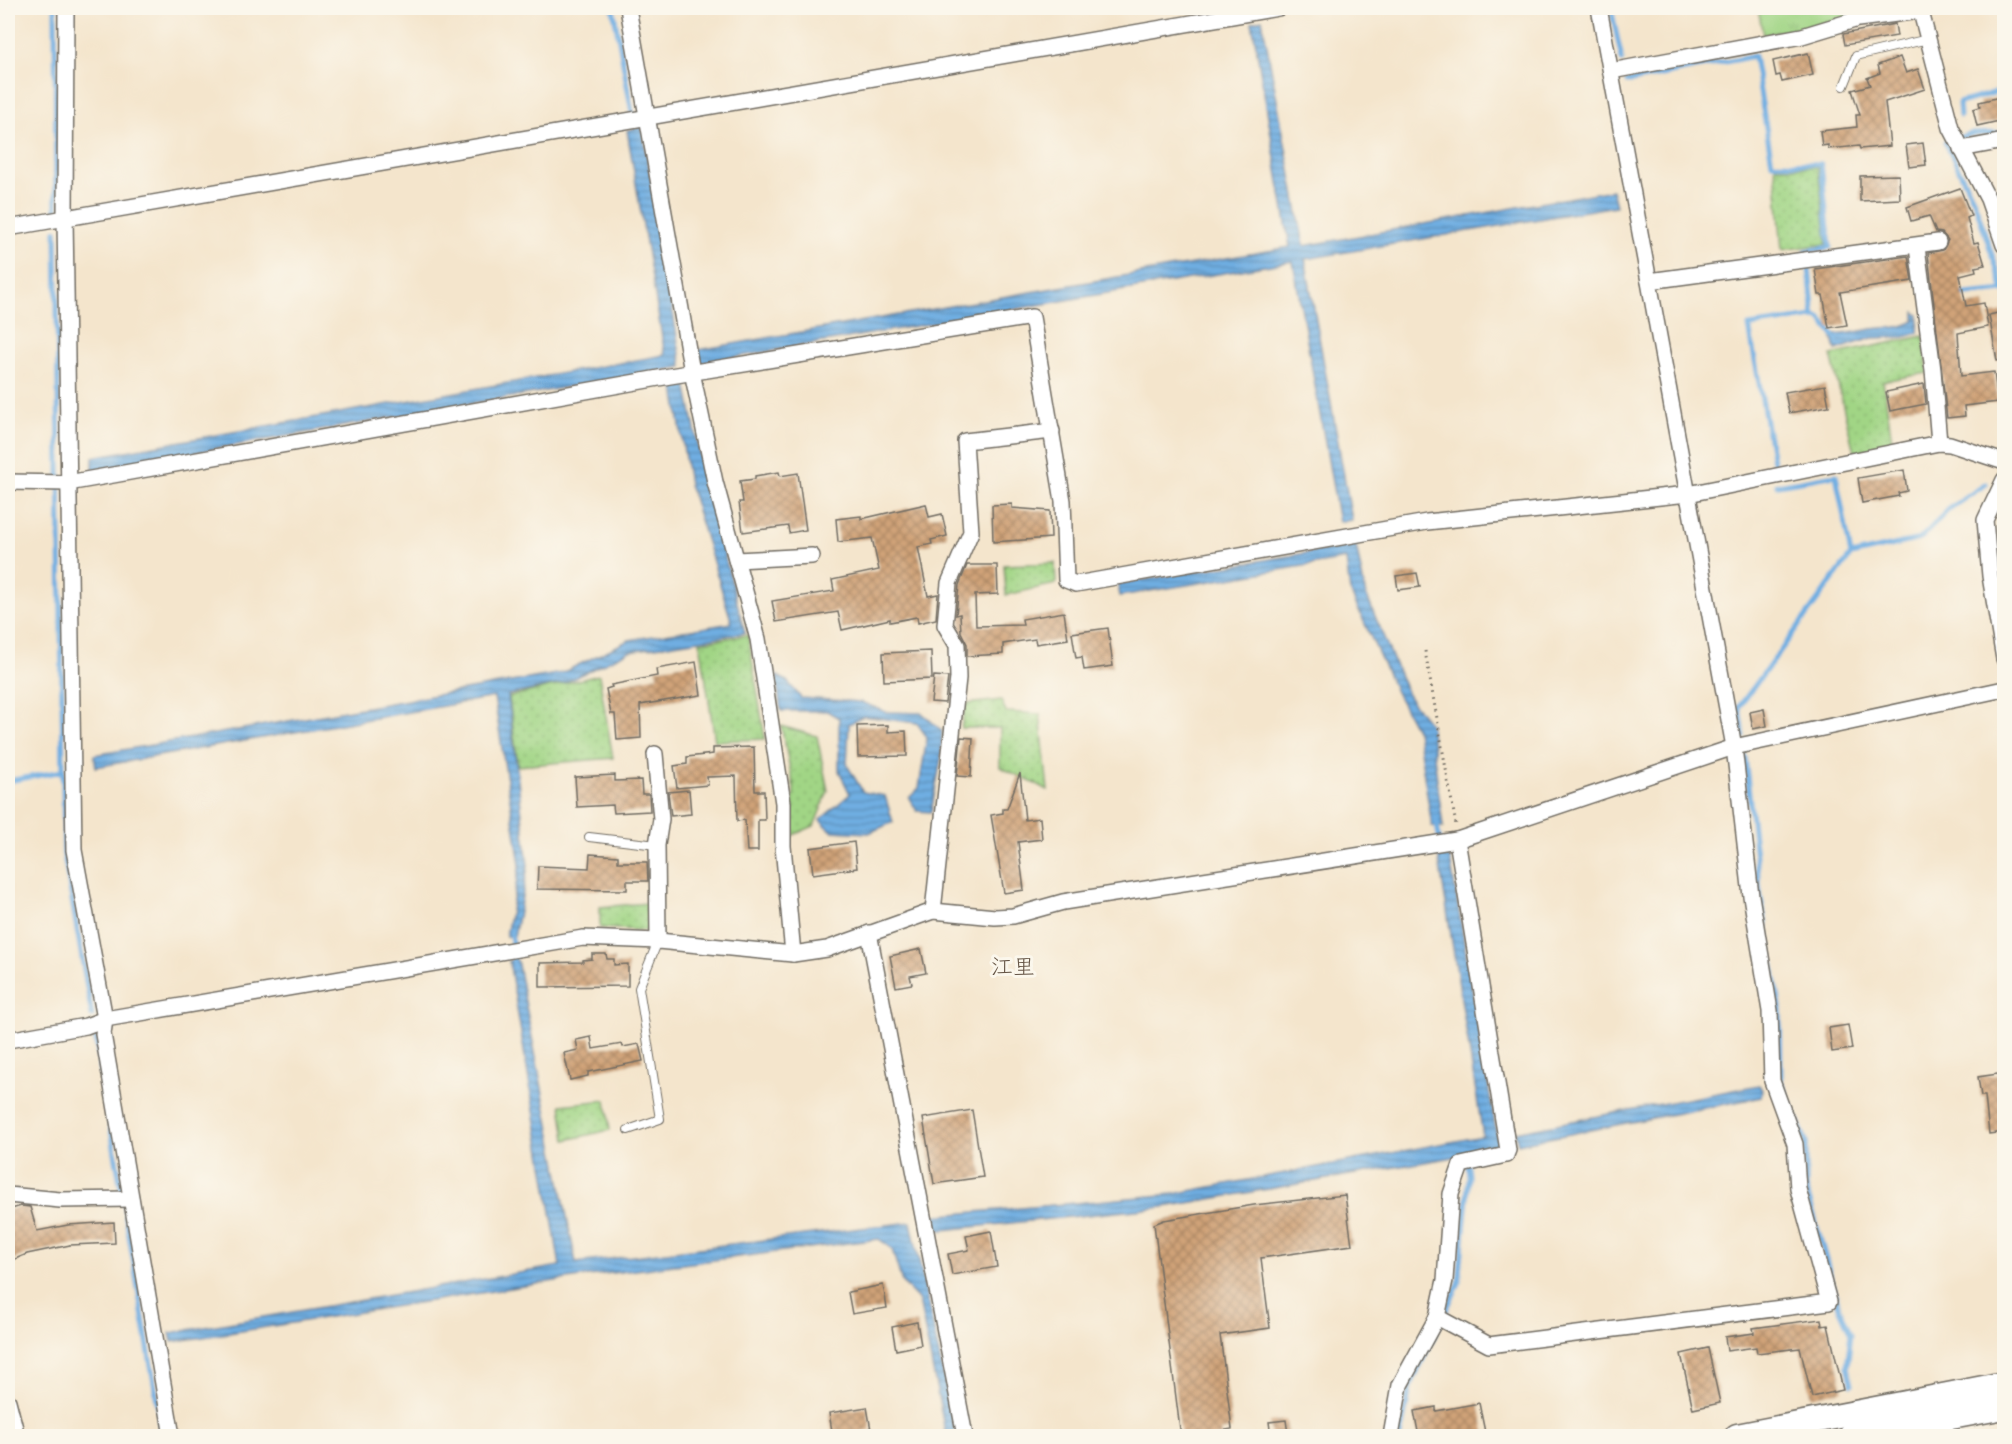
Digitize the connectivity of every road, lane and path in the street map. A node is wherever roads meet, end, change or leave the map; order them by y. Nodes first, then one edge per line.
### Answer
1 (66, 8) edge
2 (628, 8) edge
3 (1599, 8) edge
4 (1272, 9) edge
5 (1920, 9) edge
6 (1928, 39) junction
7 (1611, 71) junction
8 (1844, 86) dead end
9 (647, 116) junction
10 (2004, 141) edge
11 (1961, 149) junction
12 (65, 217) junction
13 (8, 228) edge
14 (1938, 242) dead end
15 (2004, 245) edge
16 (1917, 247) junction
17 (1649, 281) junction
18 (689, 373) junction
19 (1052, 431) junction
20 (1939, 443) junction
21 (2004, 462) edge
22 (2004, 480) edge
23 (8, 482) edge
24 (68, 483) junction
25 (1688, 494) junction
26 (812, 556) dead end
27 (735, 560) junction
28 (1425, 651) dead end
29 (2004, 659) edge
30 (2004, 689) edge
31 (1734, 747) junction
32 (655, 754) dead end
33 (589, 837) dead end
34 (1448, 840) junction
35 (657, 845) junction
36 (933, 911) junction
37 (869, 933) junction
38 (658, 941) junction
39 (793, 954) junction
40 (105, 1019) junction
41 (8, 1040) edge
42 (628, 1130) dead end
43 (8, 1195) edge
44 (124, 1199) junction
45 (1442, 1322) junction
46 (2004, 1384) edge
47 (8, 1401) edge
48 (2004, 1407) edge
49 (961, 1412) junction
50 (17, 1437) edge
51 (172, 1437) edge
52 (965, 1437) edge
53 (976, 1437) edge
54 (1391, 1437) edge
55 (1737, 1437) edge
56 (1851, 1437) edge

1 - 12 street
2 - 9 street
3 - 7 street
4 - 9 street
5 - 6 street
5 - 7 street
6 - 8 lane
6 - 11 street
7 - 17 street
9 - 12 street
9 - 18 street
10 - 11 street
11 - 15 street
12 - 13 street
12 - 24 street
14 - 16 street
16 - 17 street
16 - 20 street
17 - 25 street
18 - 19 street
18 - 24 street
18 - 27 street
19 - 25 street
19 - 36 street
20 - 21 street
20 - 25 street
22 - 29 street
23 - 24 street
24 - 40 street
25 - 31 street
26 - 27 street
27 - 39 street
28 - 34 path
30 - 31 street
31 - 34 street
31 - 45 street
32 - 35 street
33 - 35 lane
34 - 36 street
34 - 45 street
35 - 38 street
36 - 37 street
37 - 39 street
37 - 49 street
38 - 39 street
38 - 40 street
38 - 42 lane
40 - 41 street
40 - 44 street
43 - 44 street
44 - 51 street
45 - 54 street
46 - 55 highway
47 - 50 street
48 - 56 highway
49 - 52 street
49 - 53 street

